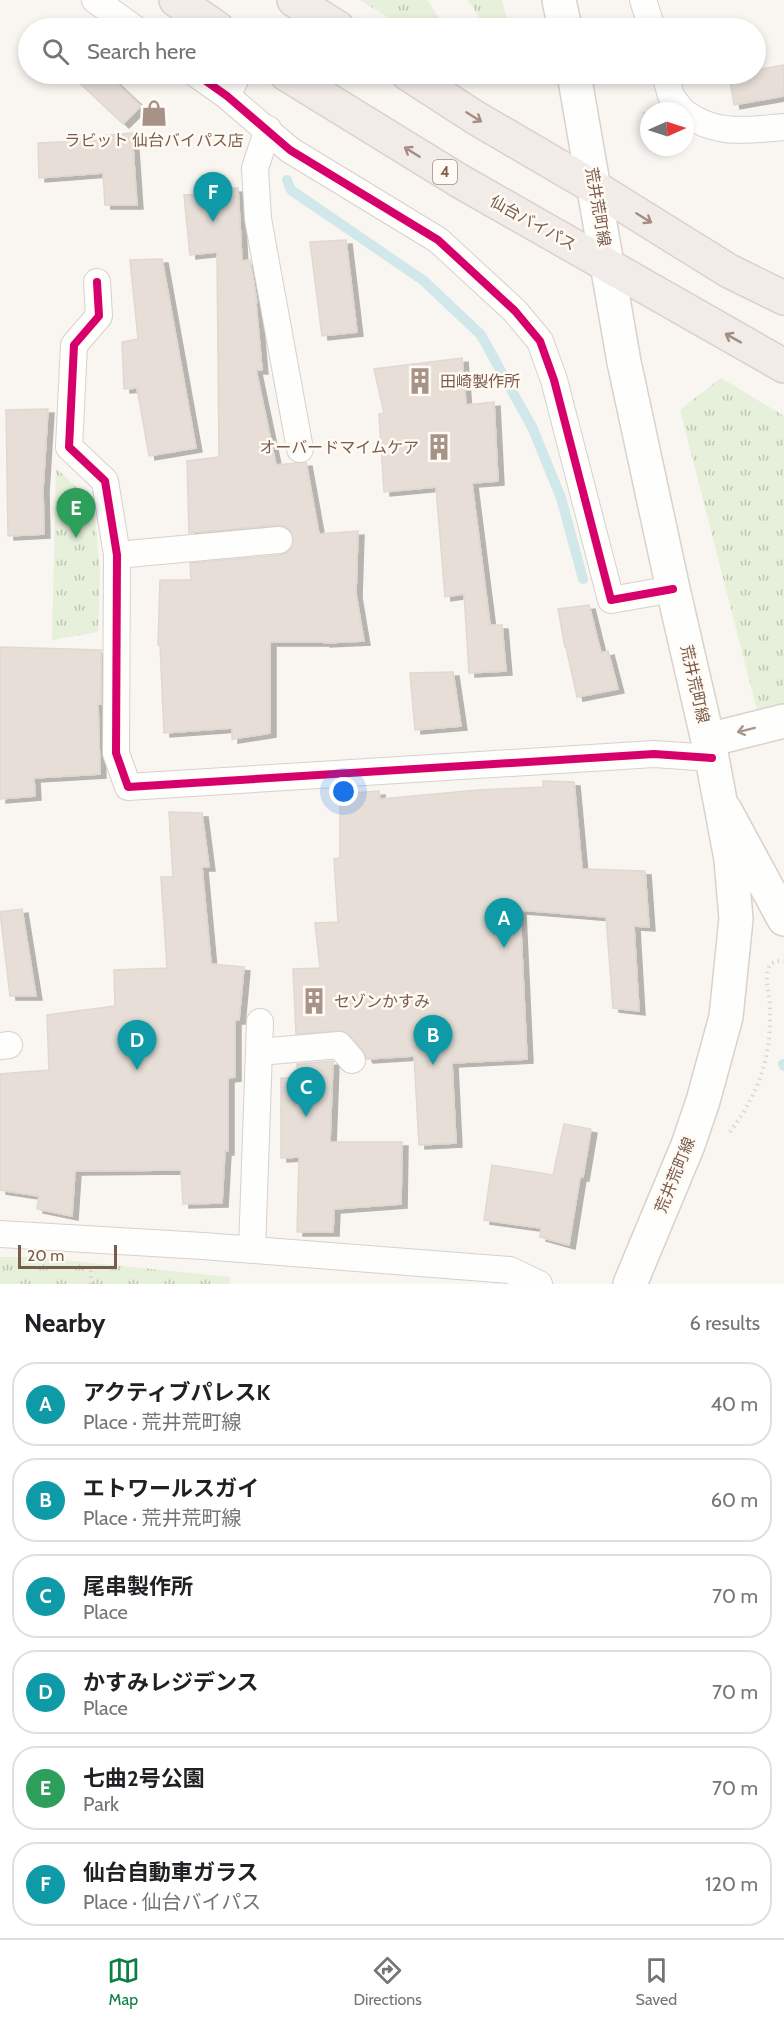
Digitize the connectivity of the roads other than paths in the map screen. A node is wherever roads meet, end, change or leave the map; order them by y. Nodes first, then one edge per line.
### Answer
1 (94, 0) edge
2 (176, 0) edge
3 (294, 0) edge
4 (559, 0) edge
5 (643, 0) edge
6 (120, 18) edge
7 (202, 18) edge
8 (322, 18) edge
9 (564, 18) edge
10 (649, 18) edge
11 (210, 84) edge
12 (233, 84) edge
13 (302, 84) edge
14 (423, 84) edge
15 (576, 84) edge
16 (668, 84) edge
17 (227, 96) junction
18 (676, 102) edge
19 (694, 119) edge
20 (784, 127) edge
21 (268, 129) junction
22 (594, 188) junction
23 (608, 265) junction
24 (97, 282) dead end
25 (784, 298) edge
26 (784, 366) edge
27 (300, 449) dead end
28 (279, 540) dead end
29 (117, 555) junction
30 (673, 589) junction
31 (784, 721) edge
32 (710, 749) junction
33 (720, 801) junction
34 (784, 919) edge
35 (260, 1022) dead end
36 (259, 1052) junction
37 (352, 1060) dead end
38 (0, 1234) edge
39 (252, 1250) junction
40 (539, 1284) edge
41 (630, 1284) edge

1 - 6 street
2 - 7 highway
3 - 8 highway
4 - 9 main road
5 - 10 street
11 - 17 street
12 - 17 street
23 -> 13 highway, 仙台バイパス / 4
14 -> 22 highway
15 - 22 main road, 荒井荒町線
16 - 18 street
17 - 21 street
19 - 20 street
21 - 27 street
21 - 30 street
22 - 23 main road, 荒井荒町線
22 -> 25 highway
26 -> 23 highway, 仙台バイパス / 4
23 - 30 main road, 荒井荒町線
24 - 29 street
28 - 29 street
29 - 32 street
30 - 32 main road, 荒井荒町線
31 -> 32 main road
32 - 33 main road, 荒井荒町線
33 - 34 main road
33 - 41 main road, 荒井荒町線
35 - 36 street
36 - 37 street
36 - 39 street
38 - 39 street
39 - 40 street

